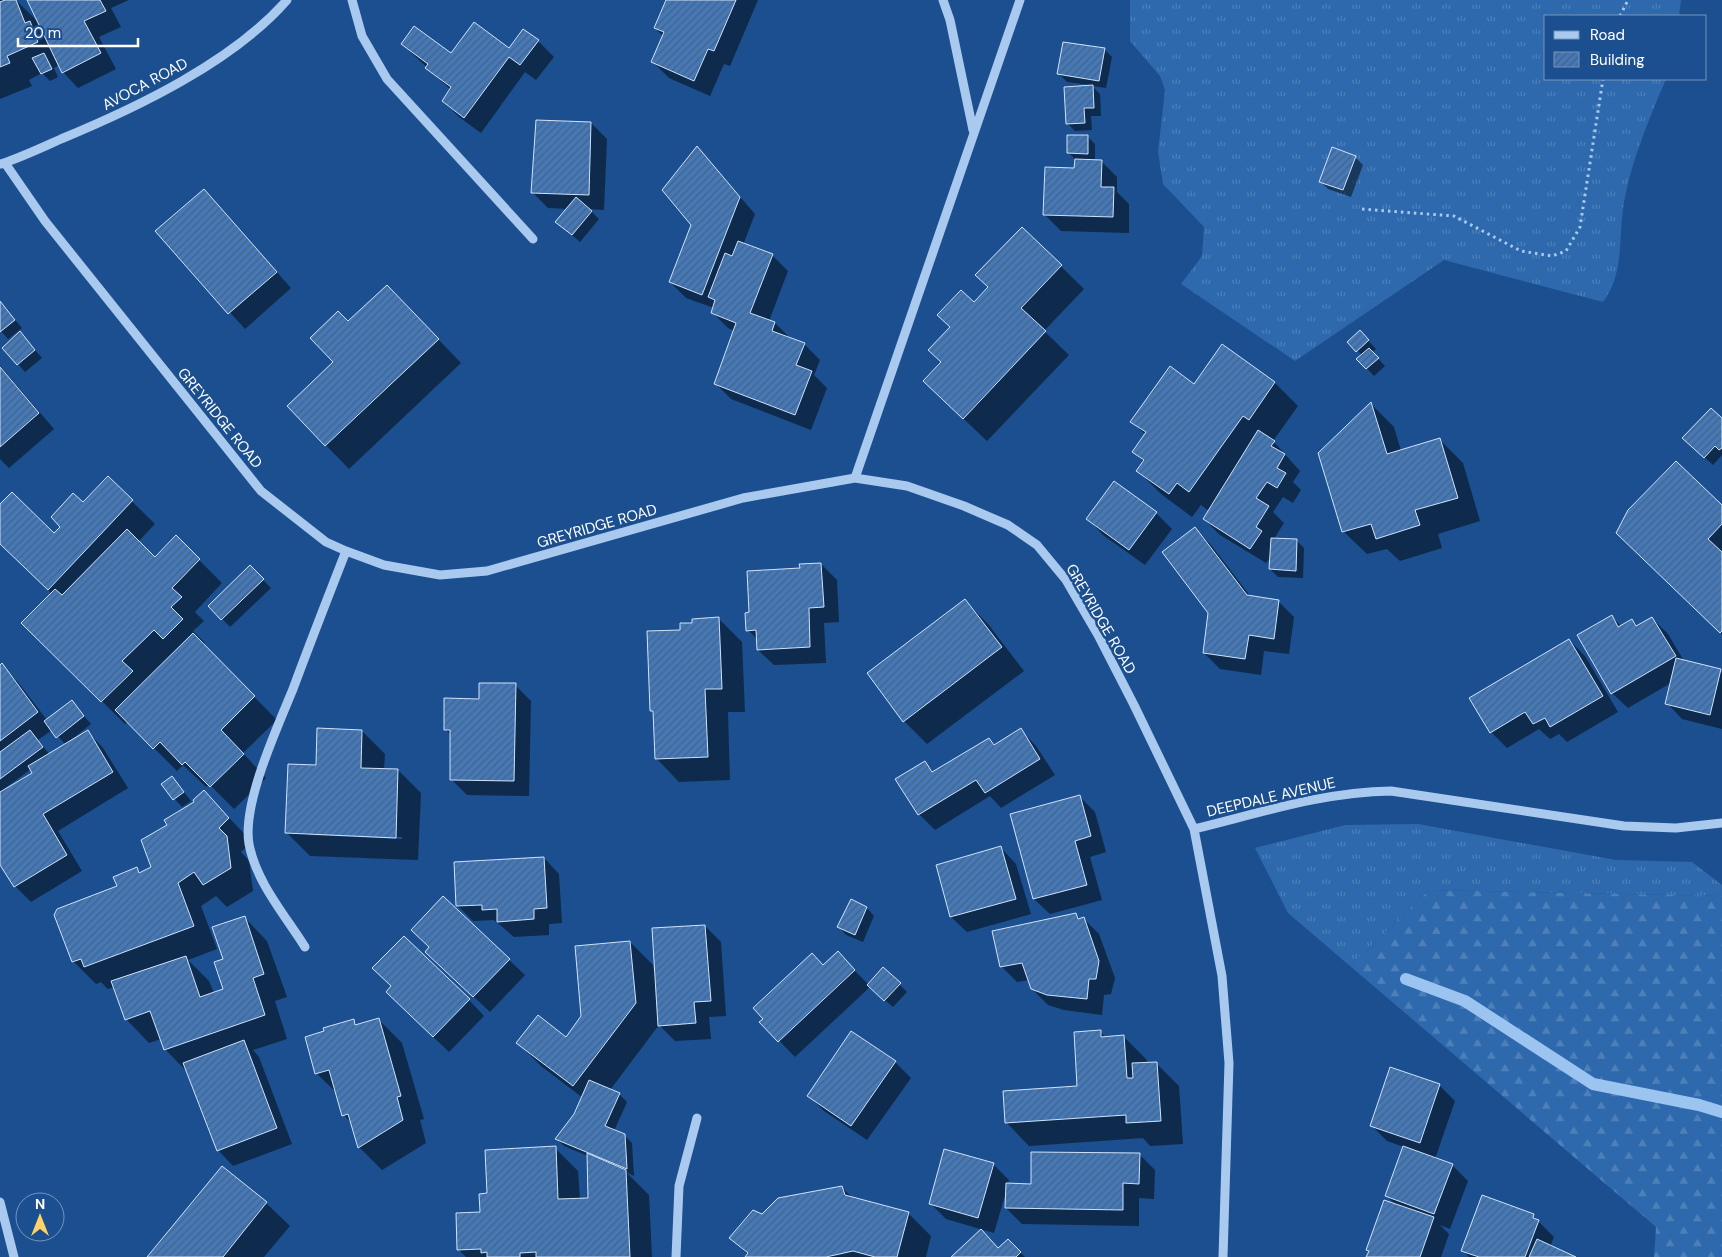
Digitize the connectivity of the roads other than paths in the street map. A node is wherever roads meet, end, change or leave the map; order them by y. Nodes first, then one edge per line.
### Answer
1 (287, 0) edge
2 (352, 0) edge
3 (943, 0) edge
4 (1020, 0) edge
5 (973, 130) junction
6 (2, 164) edge
7 (533, 239) dead end
8 (855, 478) junction
9 (346, 551) junction
10 (1722, 823) edge
11 (1194, 829) junction
12 (305, 947) dead end
13 (697, 1118) dead end
14 (0, 1202) edge
15 (14, 1257) edge
16 (676, 1257) edge
17 (1223, 1257) edge

1 - 6 street, AVOCA ROAD
2 - 7 street
3 - 5 street
4 - 5 street
5 - 8 street
6 - 9 street, GREYRIDGE ROAD
8 - 9 street, GREYRIDGE ROAD
8 - 11 street, GREYRIDGE ROAD
9 - 12 street
10 - 11 street, DEEPDALE AVENUE
11 - 17 street, DEEPDALE AVENUE
13 - 16 street
14 - 15 street

